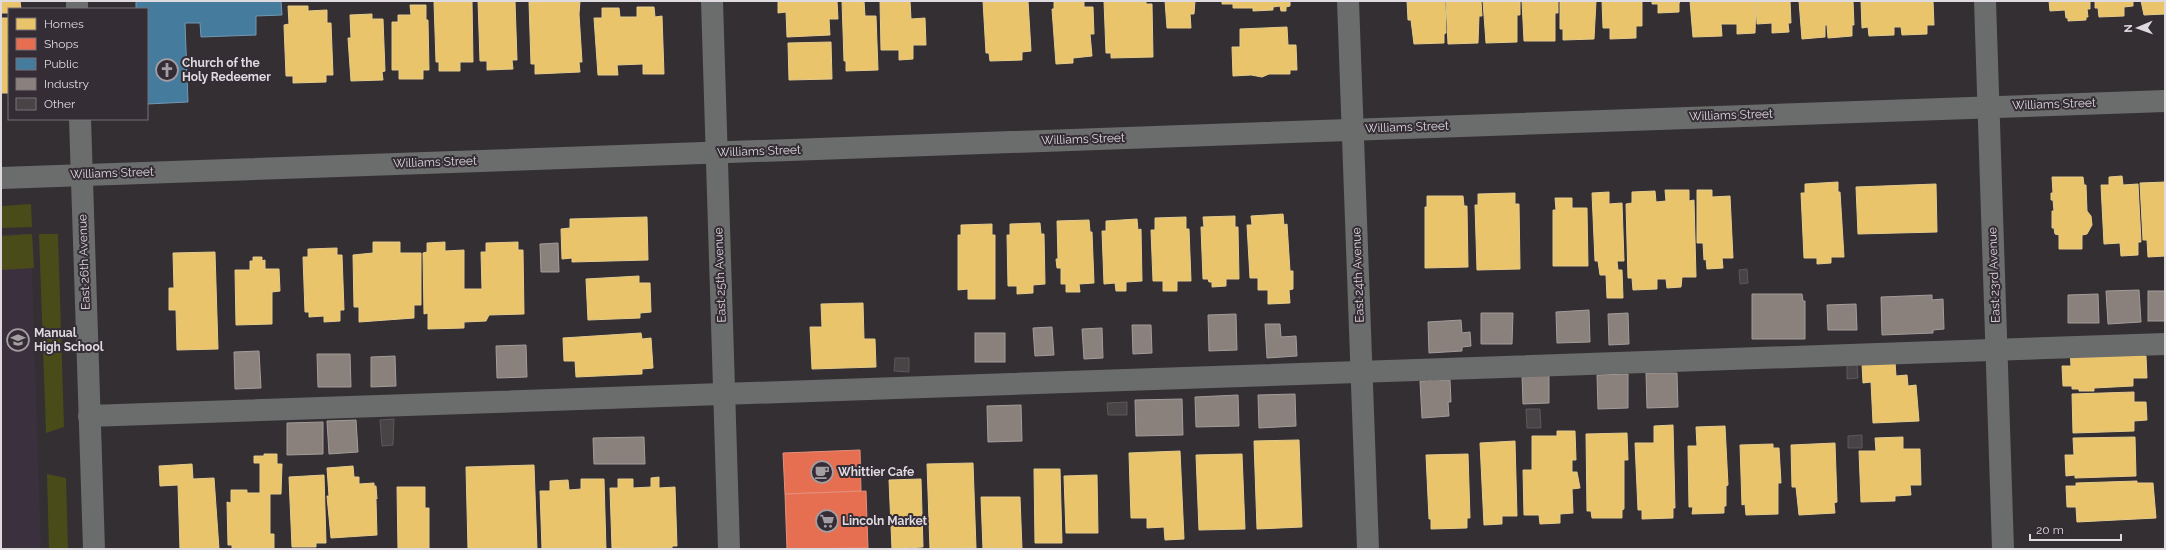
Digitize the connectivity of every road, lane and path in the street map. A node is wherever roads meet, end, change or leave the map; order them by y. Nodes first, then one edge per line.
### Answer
1 (712, 1) edge
2 (1348, 1) edge
3 (1985, 1) edge
4 (2165, 101) edge
5 (1988, 106) junction
6 (80, 120) edge
7 (1352, 129) junction
8 (716, 153) junction
9 (82, 175) junction
10 (1, 178) edge
11 (2165, 344) edge
12 (1996, 350) junction
13 (1362, 372) junction
14 (724, 394) junction
15 (89, 416) junction
16 (94, 549) edge
17 (729, 549) edge
18 (1368, 549) edge
19 (2003, 549) edge

1 - 8 street, East 25th Avenue
2 - 7 street, East 24th Avenue
3 - 5 street, East 23rd Avenue
4 - 5 street, Williams Street
5 - 7 street, Williams Street
5 - 12 street, East 23rd Avenue
6 - 9 street, East 26th Avenue
7 - 8 street, Williams Street
7 - 13 street, East 24th Avenue
8 - 9 street, Williams Street
8 - 14 street, East 25th Avenue
9 - 10 street, Williams Street
9 - 15 street, East 26th Avenue
11 - 12 street
12 - 13 street
12 - 19 street, East 23rd Avenue
13 - 14 street
13 - 18 street, East 24th Avenue
14 - 15 street
14 - 17 street, East 25th Avenue
15 - 16 street, East 26th Avenue

